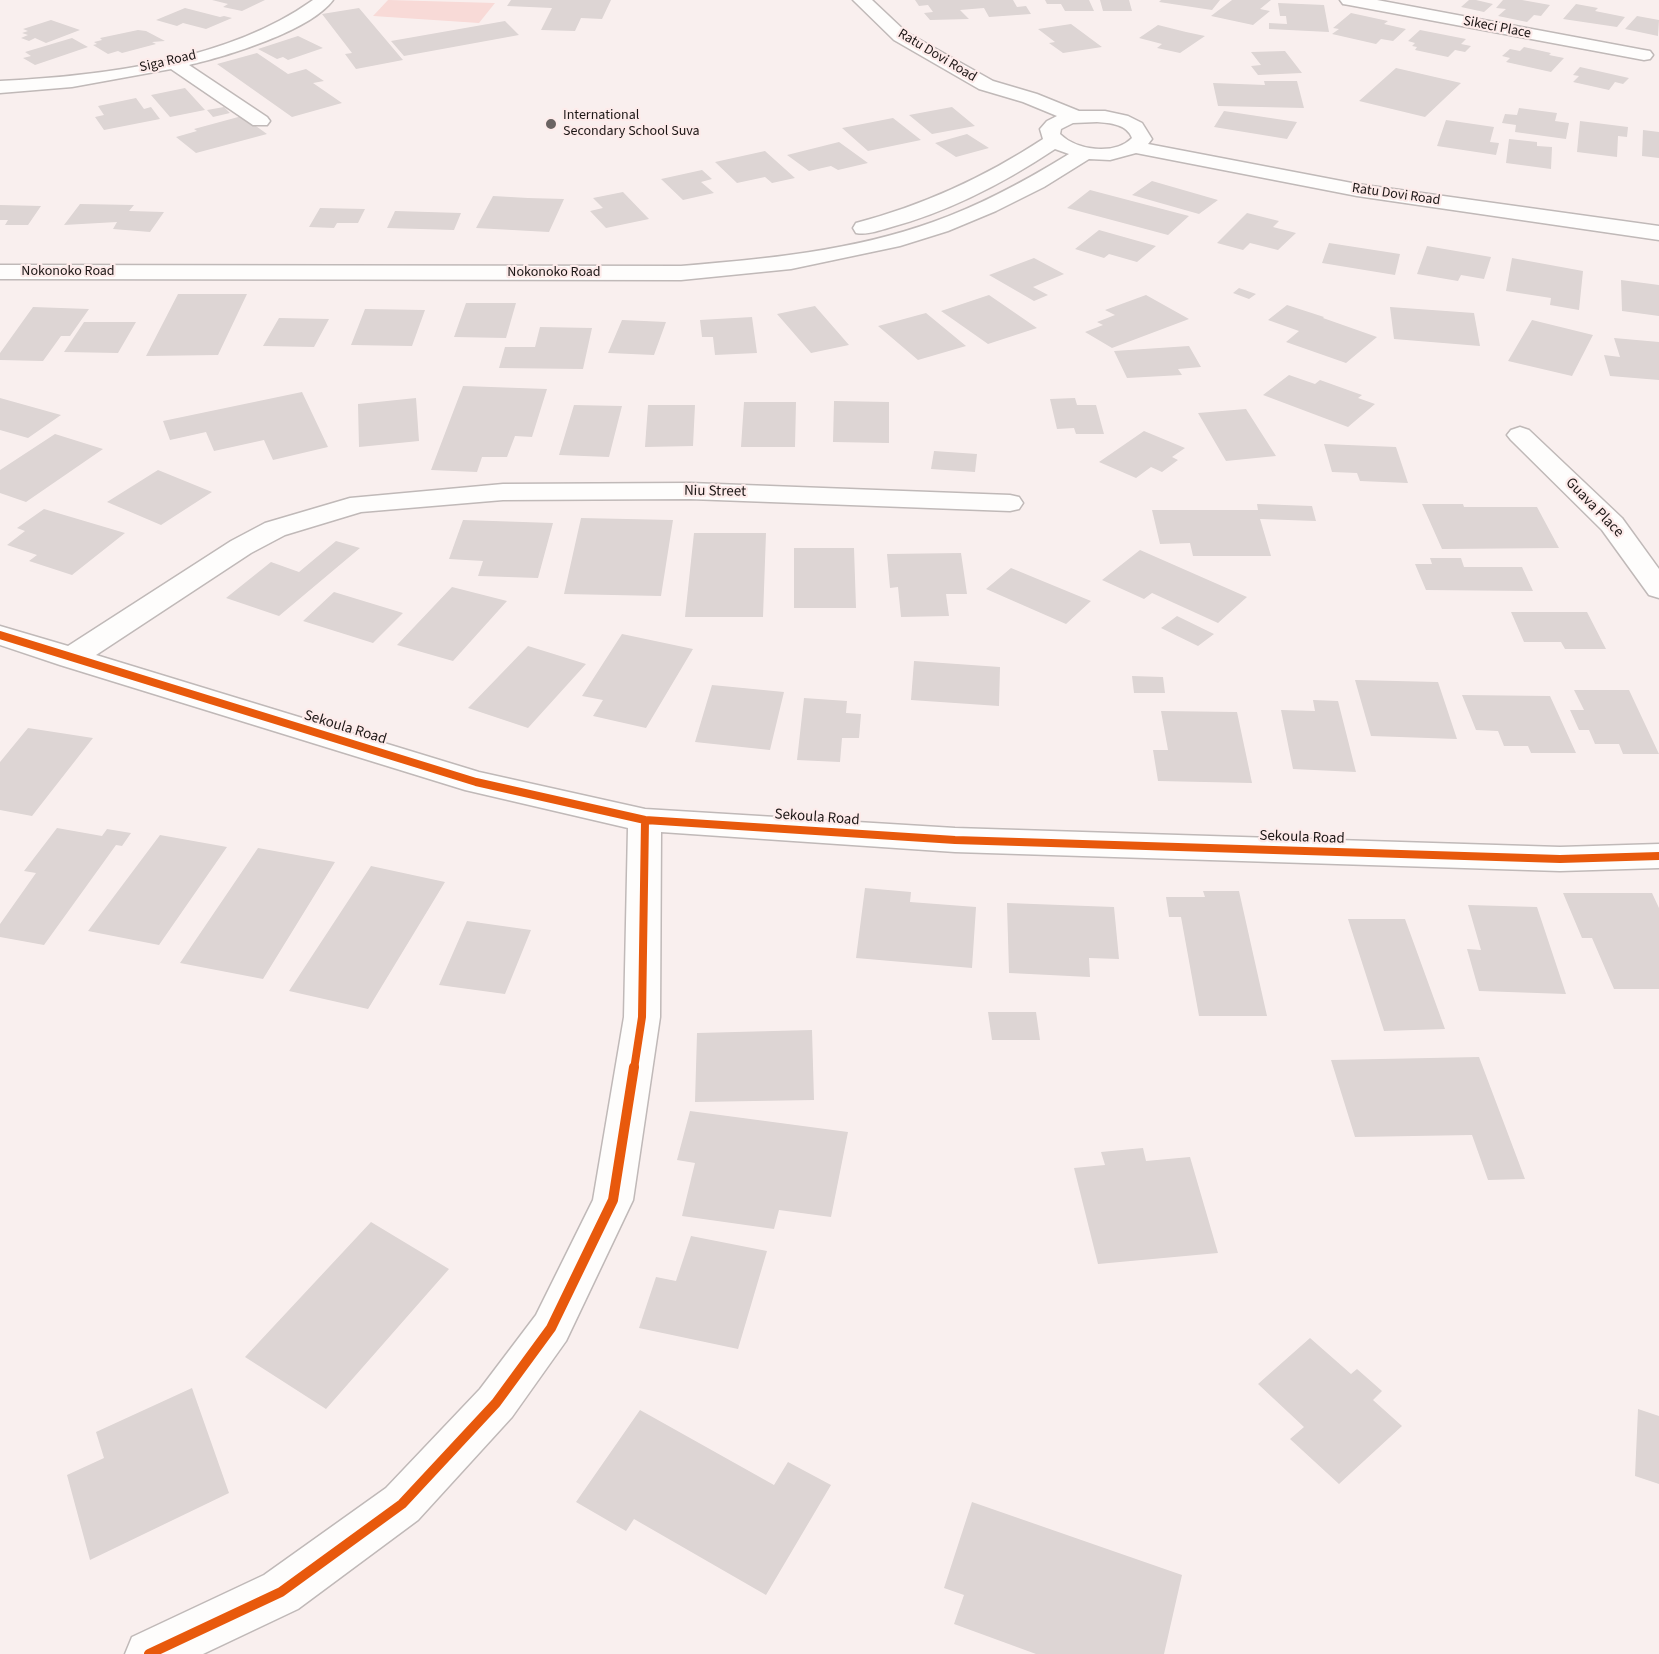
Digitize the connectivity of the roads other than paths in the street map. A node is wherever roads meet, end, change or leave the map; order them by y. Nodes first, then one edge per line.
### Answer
1 (324, 0) edge
2 (862, 0) edge
3 (1349, 0) edge
4 (1644, 55) dead end
5 (174, 63) junction
6 (986, 85) junction
7 (0, 87) edge
8 (1076, 117) junction
9 (260, 121) dead end
10 (1052, 135) junction
11 (1138, 141) junction
12 (1085, 153) junction
13 (1659, 215) edge
14 (1659, 234) edge
15 (687, 252) dead end
16 (0, 272) edge
17 (1520, 435) dead end
18 (1010, 503) dead end
19 (1659, 589) edge
20 (0, 635) edge
21 (71, 658) junction
22 (645, 820) junction
23 (1659, 856) edge
24 (149, 1654) edge

1 - 5 street, Siga Road
2 - 6 street, Ratu Dovi Road
3 - 4 street, Sikeci Place
5 - 7 street, Siga Road
5 - 9 street
6 - 8 street, Ratu Dovi Road
6 - 10 street, Ratu Dovi Road
8 - 10 street
8 - 11 street
10 - 12 street, Ratu Dovi Road
10 - 15 street
11 - 12 street
11 - 13 street, Ratu Dovi Road
11 - 14 street, Ratu Dovi Road
12 - 16 street, Nokonoko Road
17 - 19 street, Guava Place
18 - 21 street, Niu Street
20 - 21 street, Sekoula Road
21 - 22 street, Sekoula Road
22 - 23 street, Sekoula Road
22 - 24 street

